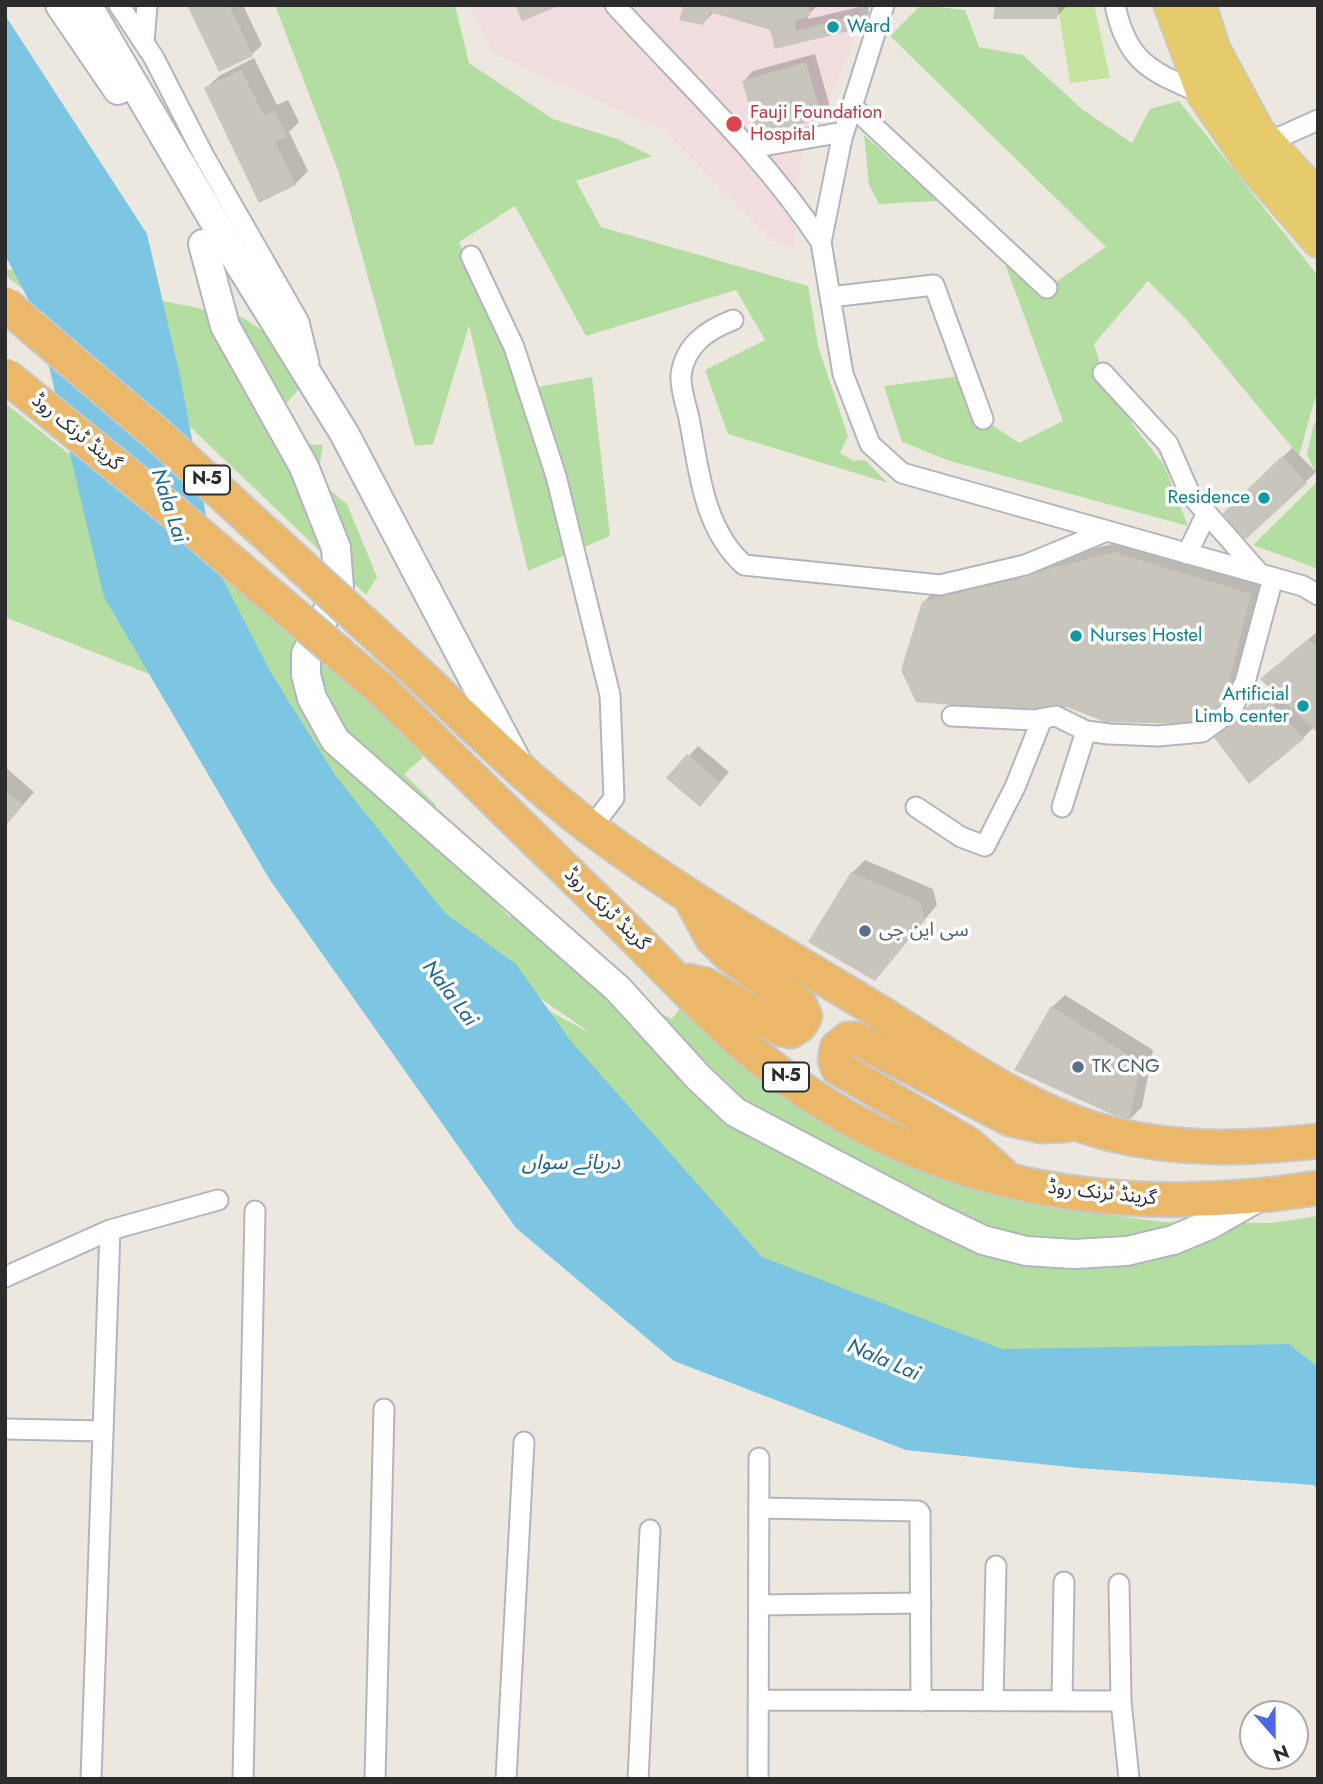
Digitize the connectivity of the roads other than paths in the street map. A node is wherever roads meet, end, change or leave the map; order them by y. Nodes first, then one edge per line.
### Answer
1 (60, 5) edge
2 (87, 5) edge
3 (120, 5) edge
4 (147, 5) edge
5 (615, 5) edge
6 (1115, 5) edge
7 (1170, 5) edge
8 (1199, 5) edge
9 (886, 7) edge
10 (144, 42) junction
11 (1203, 94) junction
12 (852, 106) junction
13 (1318, 120) edge
14 (844, 132) junction
15 (1269, 142) junction
16 (751, 148) junction
17 (1318, 197) edge
18 (1318, 241) edge
19 (821, 242) junction
20 (203, 244) junction
21 (471, 256) dead end
22 (1047, 288) dead end
23 (830, 298) junction
24 (5, 304) edge
25 (733, 320) dead end
26 (1103, 373) dead end
27 (5, 375) edge
28 (313, 381) junction
29 (983, 419) dead end
30 (1206, 515) junction
31 (1107, 531) junction
32 (1187, 554) junction
33 (1267, 576) junction
34 (1318, 595) edge
35 (952, 716) dead end
36 (1041, 719) junction
37 (473, 725) junction
38 (1086, 731) junction
39 (519, 768) junction
40 (916, 807) dead end
41 (1062, 807) dead end
42 (591, 828) junction
43 (690, 897) junction
44 (675, 977) junction
45 (1079, 1124) junction
46 (1318, 1141) edge
47 (1007, 1180) junction
48 (1318, 1188) edge
49 (1258, 1197) junction
50 (218, 1200) dead end
51 (255, 1211) dead end
52 (110, 1230) junction
53 (5, 1277) edge
54 (384, 1409) dead end
55 (5, 1429) edge
56 (103, 1431) junction
57 (524, 1442) dead end
58 (760, 1458) dead end
59 (759, 1508) junction
60 (650, 1530) dead end
61 (996, 1566) dead end
62 (1064, 1582) dead end
63 (1119, 1584) dead end
64 (921, 1603) junction
65 (759, 1605) junction
66 (759, 1700) junction
67 (921, 1701) junction
68 (993, 1701) junction
69 (1062, 1701) junction
70 (1121, 1701) junction
71 (91, 1779) edge
72 (243, 1779) edge
73 (375, 1779) edge
74 (506, 1779) edge
75 (638, 1779) edge
76 (758, 1779) edge
77 (1129, 1779) edge

1 - 20 main road
2 - 28 main road
3 - 10 street
4 - 10 street
5 - 16 street
6 - 11 street
7 - 11 main road
8 - 15 main road
9 - 12 street
10 - 28 street
11 - 18 main road
12 - 14 street
12 - 22 street
13 - 15 street
14 - 16 street
14 - 19 street
15 - 17 main road
16 - 19 street
19 - 23 street
20 - 37 main road
20 - 49 main road
21 - 42 street
23 - 29 street
23 - 31 street
24 - 37 highway, N-5, bridge
25 - 31 street
26 - 30 street
27 - 44 highway, گرینڈ ٹرنک روڈ / N-5, bridge
28 - 39 main road
30 - 32 street
30 - 33 street
31 - 32 street
32 - 33 street
33 - 34 street
33 - 38 street
35 - 36 street
36 - 38 street
36 - 40 street
37 - 39 highway, N-5
38 - 41 street
39 - 42 highway, N-5
42 - 43 highway, N-5
43 - 44 highway
43 - 45 highway, N-5
44 - 47 highway, گرینڈ ٹرنک روڈ / N-5
45 - 46 highway, N-5
45 - 47 highway
47 - 49 highway, گرینڈ ٹرنک روڈ / N-5
48 - 49 highway, گرینڈ ٹرنک روڈ / N-5
50 - 52 street
51 - 72 street
52 - 53 street
52 - 56 street
54 - 73 street
55 - 56 street
56 - 71 street
57 - 74 street
58 - 59 street
59 - 64 street
59 - 65 street
60 - 75 street
61 - 68 street
62 - 69 street
63 - 70 street
64 - 65 street
64 - 67 street
65 - 66 street
66 - 67 street
66 - 76 street
67 - 68 street
68 - 69 street
69 - 70 street
70 - 77 street

